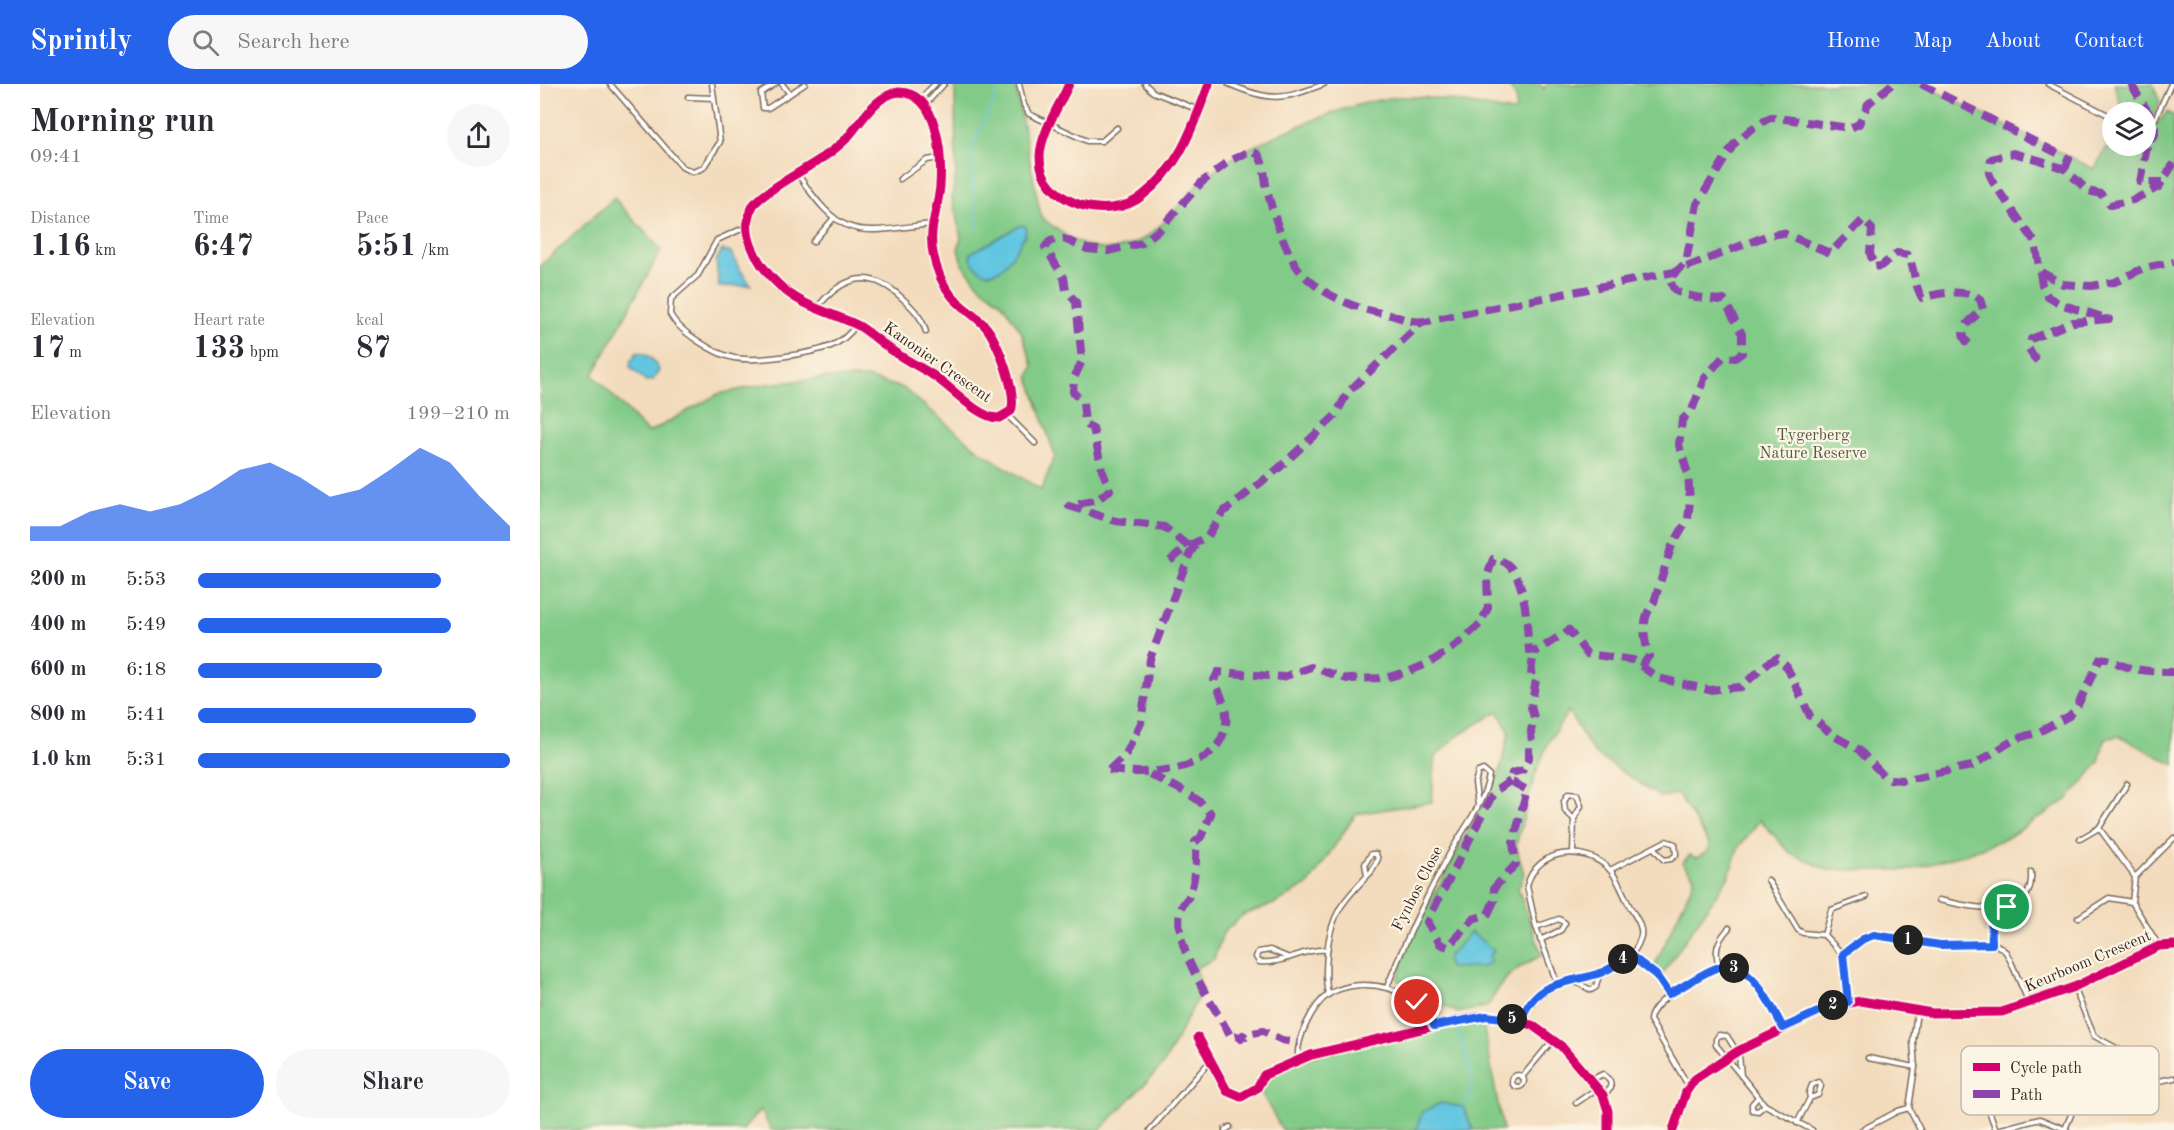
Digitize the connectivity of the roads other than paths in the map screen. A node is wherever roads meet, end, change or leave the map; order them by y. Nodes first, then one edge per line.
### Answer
1 (610, 84) edge
2 (712, 84) edge
3 (775, 84) edge
4 (782, 84) edge
5 (805, 84) edge
6 (906, 84) edge
7 (935, 84) edge
8 (944, 84) edge
9 (1019, 84) edge
10 (1069, 84) edge
11 (1145, 84) edge
12 (1209, 84) edge
13 (1229, 84) edge
14 (1324, 84) edge
15 (2048, 84) edge
16 (2171, 84) edge
17 (904, 92) junction
18 (790, 94) junction
19 (688, 97) dead end
20 (713, 98) junction
21 (920, 99) junction
22 (925, 105) junction
23 (1199, 110) junction
24 (2102, 112) edge
25 (2156, 116) edge
26 (1051, 124) junction
27 (1117, 128) dead end
28 (940, 158) junction
29 (797, 173) junction
30 (900, 179) dead end
31 (833, 219) junction
32 (931, 224) junction
33 (746, 227) junction
34 (813, 242) dead end
35 (816, 309) junction
36 (856, 325) junction
37 (926, 332) dead end
38 (1007, 415) junction
39 (1035, 443) dead end
40 (2127, 784) dead end
41 (1478, 805) junction
42 (1574, 819) junction
43 (2099, 828) junction
44 (2174, 838) edge
45 (2080, 839) dead end
46 (1654, 848) junction
47 (1573, 853) junction
48 (1610, 870) junction
49 (2031, 872) dead end
50 (1367, 876) junction
51 (2135, 877) junction
52 (1768, 880) dead end
53 (1866, 897) dead end
54 (1939, 900) dead end
55 (2132, 902) junction
56 (1991, 910) junction
57 (2078, 918) dead end
58 (1536, 927) junction
59 (1729, 928) dead end
60 (1824, 935) junction
61 (1540, 940) junction
62 (1992, 944) junction
63 (2174, 945) edge
64 (2159, 946) junction
65 (1328, 950) junction
66 (1843, 954) junction
67 (1630, 955) junction
68 (1287, 957) junction
69 (1719, 967) junction
70 (1599, 974) junction
71 (1572, 980) junction
72 (1557, 983) junction
73 (1387, 987) junction
74 (2074, 987) junction
75 (1669, 994) junction
76 (1328, 995) junction
77 (1848, 1002) junction
78 (2030, 1004) junction
79 (1917, 1011) junction
80 (1521, 1020) junction
81 (1434, 1026) junction
82 (1783, 1028) junction
83 (1198, 1037) dead end
84 (1554, 1040) junction
85 (2113, 1046) edge
86 (1738, 1052) junction
87 (1868, 1058) dead end
88 (1298, 1059) junction
89 (1726, 1059) junction
90 (1211, 1060) junction
91 (1915, 1067) junction
92 (1741, 1076) junction
93 (1522, 1077) dead end
94 (2174, 1078) edge
95 (1592, 1080) junction
96 (2159, 1081) edge
97 (1689, 1087) junction
98 (1598, 1088) junction
99 (1603, 1095) junction
100 (1758, 1097) junction
101 (1810, 1098) dead end
102 (1576, 1103) dead end
103 (1765, 1106) junction
104 (1910, 1108) junction
105 (1991, 1115) edge
106 (1797, 1123) junction
107 (1230, 1127) dead end
108 (2066, 1129) edge
109 (1150, 1130) edge
110 (1225, 1130) edge
111 (1608, 1130) edge
112 (1673, 1130) edge
113 (1812, 1130) edge
114 (1862, 1130) edge
115 (1920, 1130) edge
116 (1997, 1130) edge

1 - 20 street
2 - 20 street
3 - 18 street
4 - 18 street
5 - 18 street
6 - 17 street
7 - 21 street
8 - 22 street
9 - 26 street
10 - 26 street
11 - 23 street
12 - 23 street
13 - 14 street
15 - 24 street
16 - 25 street
17 - 21 street, Kanonier Crescent
17 - 29 street
19 - 20 street
21 - 22 street, Kanonier Crescent
22 - 28 street, Kanonier Crescent
23 - 26 street
26 - 27 street
28 - 30 street
28 - 32 street, Kanonier Crescent
29 - 31 street
29 - 33 street
31 - 32 street
31 - 34 street
32 - 38 street, Kanonier Crescent
33 - 35 street, Kanonier Crescent
33 - 36 street
35 - 36 street, Kanonier Crescent
35 - 37 street
36 - 38 street, Kanonier Crescent
38 - 39 street
40 - 43 street
41 - 41 street, Fynbos Close
41 - 73 street, Fynbos Close
42 - 42 street
42 - 47 street
43 - 45 street
43 - 51 street
44 - 51 street
46 - 46 street
46 - 48 street
47 - 48 street
47 - 58 street
48 - 67 street
49 - 56 street
50 - 50 street
50 - 65 street
51 - 55 street
52 - 60 street
53 - 60 street
54 - 56 street
55 - 57 street
55 - 64 street
56 - 62 street
58 - 61 street
58 - 61 street
59 - 69 street
60 - 66 street
61 - 72 street
62 - 66 street
62 - 78 street
63 - 64 street, Keurboom Crescent
64 - 74 street, Keurboom Crescent
65 - 68 street
65 - 76 street
66 - 77 street
67 - 70 street
67 - 75 street
68 - 68 street
69 - 75 street
69 - 82 street
70 - 71 street
70 - 71 street
71 - 72 street
72 - 80 street
73 - 76 street
73 - 81 street
74 - 78 street, Keurboom Crescent
74 - 85 street
75 - 97 street
76 - 88 street
77 - 79 street, Keurboom Crescent
77 - 82 street, Keurboom Crescent
78 - 79 street, Keurboom Crescent
79 - 91 street
80 - 81 street
80 - 84 street
81 - 88 street
82 - 86 street, Keurboom Crescent
83 - 90 street
84 - 93 street
84 - 95 street
86 - 89 street, Keurboom Crescent
86 - 89 street
86 - 92 street
87 - 91 street
88 - 90 street
89 - 92 street
89 - 97 street, Keurboom Crescent
90 - 109 street
91 - 104 street
92 - 100 street
94 - 96 street
95 - 98 street
95 - 99 street
97 - 112 street, Keurboom Crescent
98 - 99 street
98 - 102 street
99 - 111 street
100 - 103 street
100 - 103 street
101 - 106 street
103 - 106 street
104 - 114 street
104 - 115 street
105 - 116 street
106 - 113 street
107 - 110 street
108 - 116 street

